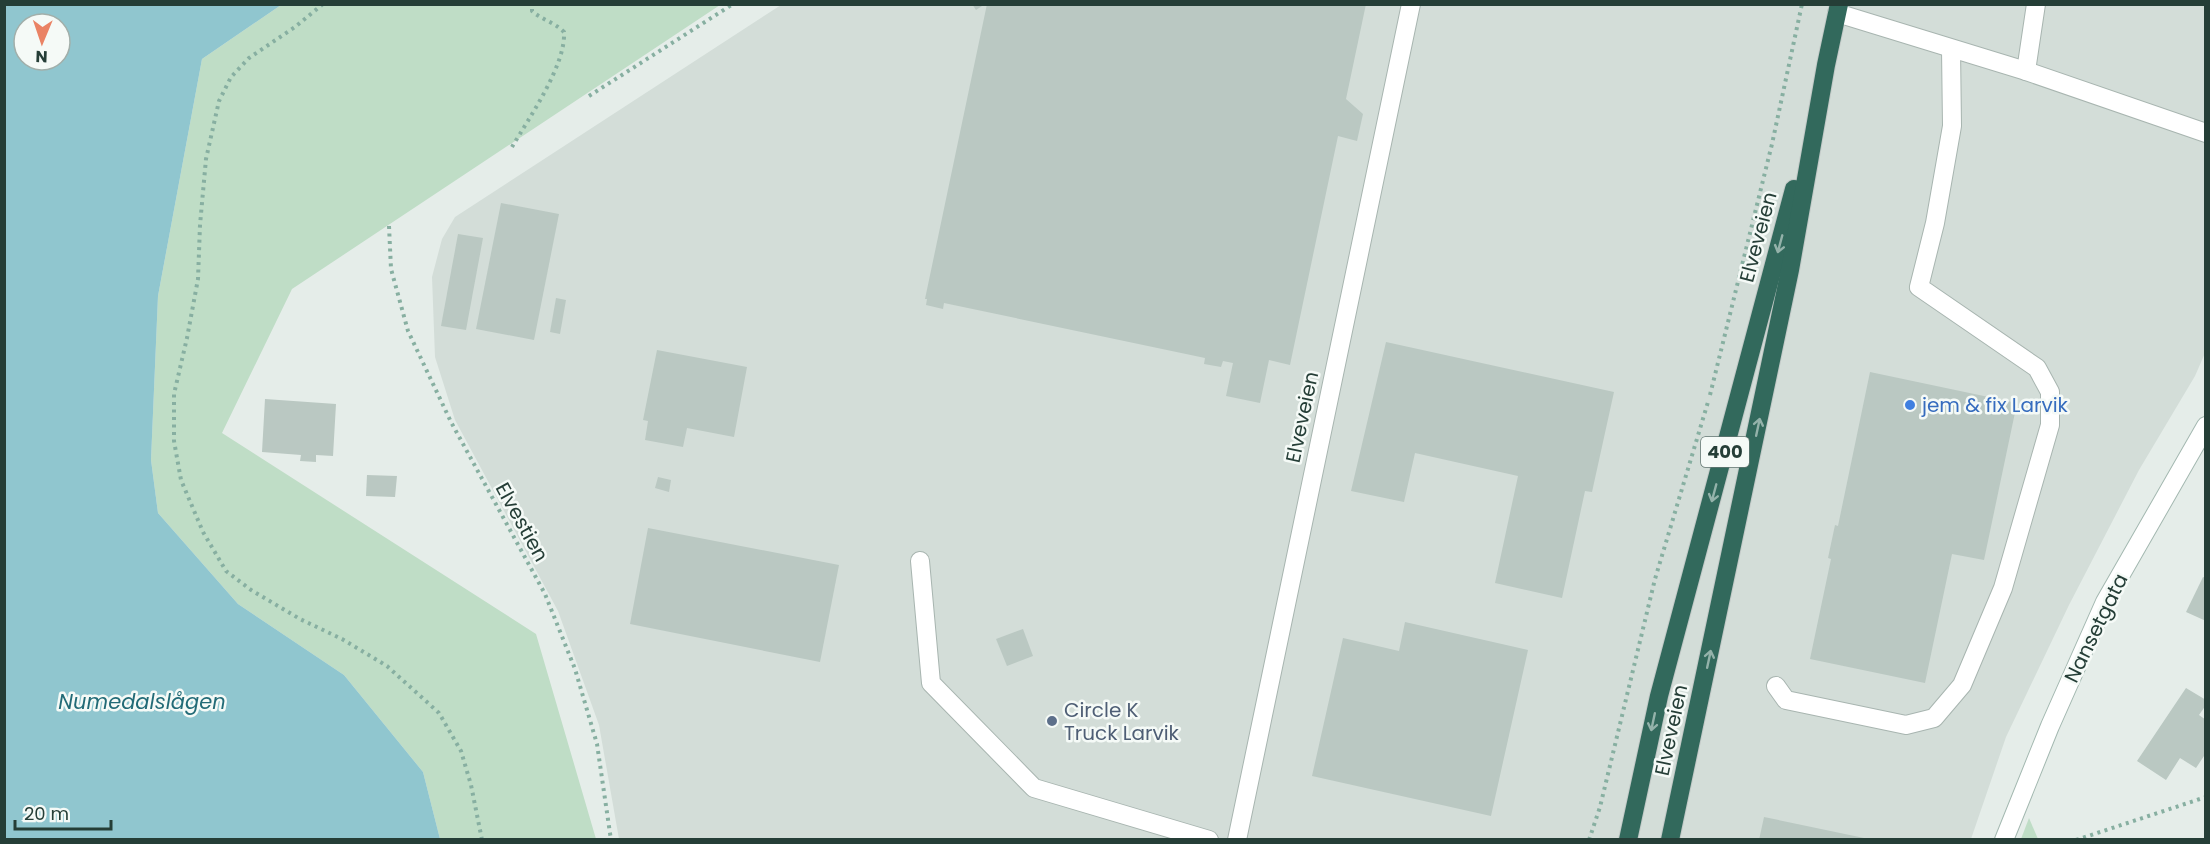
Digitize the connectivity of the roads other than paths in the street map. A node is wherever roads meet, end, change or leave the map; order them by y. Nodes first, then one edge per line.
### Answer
1 (1411, 4) edge
2 (2036, 4) edge
3 (1838, 9) edge
4 (1951, 50) junction
5 (1826, 65) junction
6 (2026, 71) junction
7 (2205, 133) edge
8 (2205, 426) edge
9 (920, 561) dead end
10 (1776, 686) dead end
11 (1209, 840) edge
12 (1237, 840) edge
13 (1628, 840) edge
14 (1670, 840) edge
15 (2004, 840) edge

1 - 12 street, Elveveien
2 - 6 street
3 - 4 street
3 - 5 highway, Elveveien / 400
4 - 6 street
4 - 10 street
5 -> 13 highway, Elveveien / 400
14 -> 5 highway, Elveveien / 400
6 - 7 street
8 - 15 street, Nansetgata
9 - 11 street

